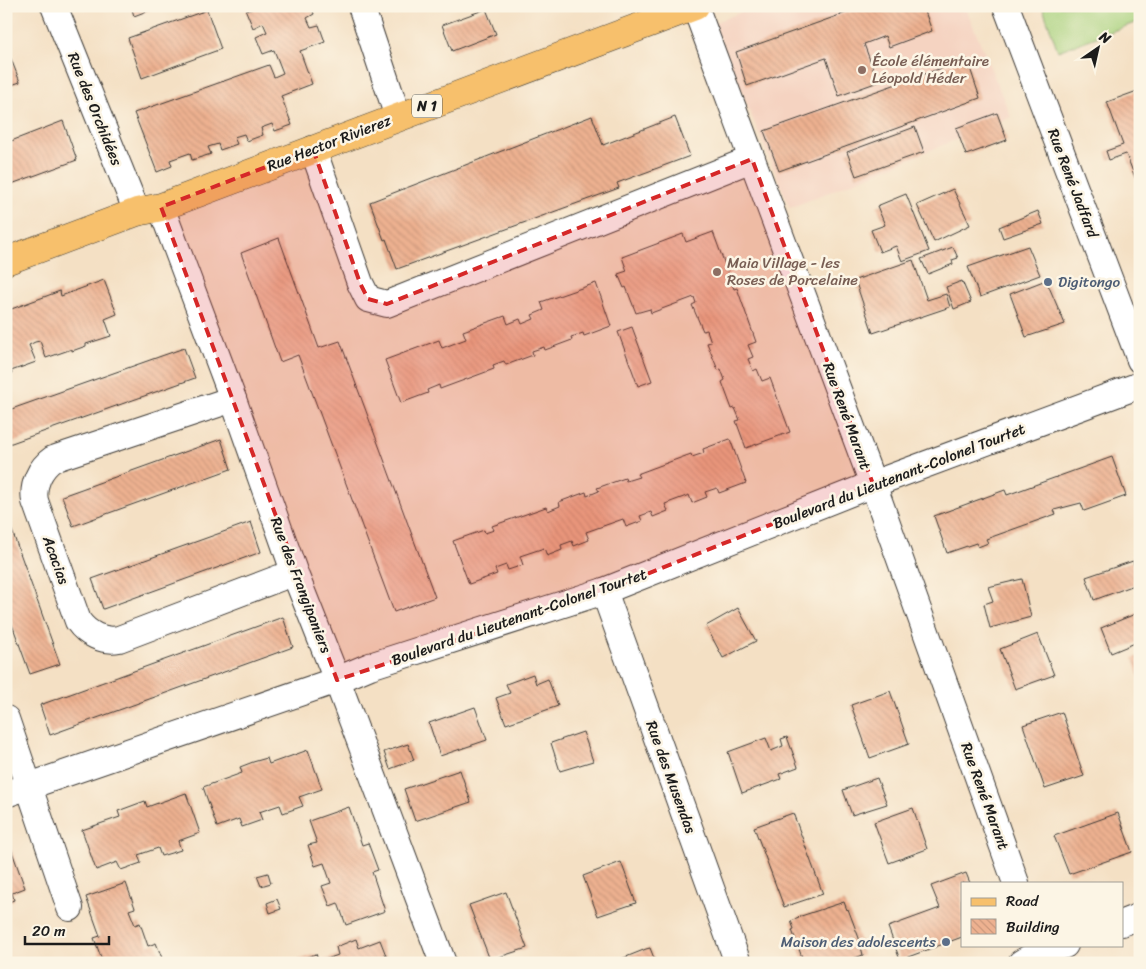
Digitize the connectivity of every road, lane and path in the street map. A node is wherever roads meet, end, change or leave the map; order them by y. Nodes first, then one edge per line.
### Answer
1 (54, 6) edge
2 (361, 6) edge
3 (695, 6) edge
4 (1006, 6) edge
5 (398, 117) junction
6 (313, 149) junction
7 (752, 159) junction
8 (149, 210) junction
9 (6, 261) edge
10 (1140, 360) edge
11 (1140, 385) edge
12 (233, 399) junction
13 (872, 484) junction
14 (295, 574) junction
15 (604, 591) junction
16 (337, 680) junction
17 (6, 719) edge
18 (18, 790) edge
19 (1016, 882) edge
20 (70, 908) dead end
21 (1140, 916) edge
22 (1124, 922) edge
23 (443, 963) edge
24 (738, 963) edge

1 - 8 street, Rue des Orchidées
2 - 5 street
3 - 5 main road, Rue Hector Rivierez / N 1
3 - 7 street, Rue René Marant
4 - 10 street, Rue René Jadfard
5 - 6 main road, Rue Hector Rivierez / N 1
6 - 7 street
6 - 8 main road, Rue Hector Rivierez / N 1
7 - 13 street, Rue René Marant
8 - 9 main road, N 1
8 - 12 street, Rue des Frangipaniers
11 - 13 street, Boulevard du Lieutenant-Colonel Tourtet
12 - 14 street, Rue des Frangipaniers
12 - 14 street, Acacias
13 - 15 street, Boulevard du Lieutenant-Colonel Tourtet
13 - 19 street, Rue René Marant
14 - 16 street, Rue des Frangipaniers
15 - 16 street, Boulevard du Lieutenant-Colonel Tourtet
15 - 24 street, Rue des Musendas
16 - 18 street, Boulevard du Lieutenant-Colonel Tourtet
16 - 23 street, Rue des Frangipaniers
17 - 18 street
18 - 20 street
21 - 22 street

